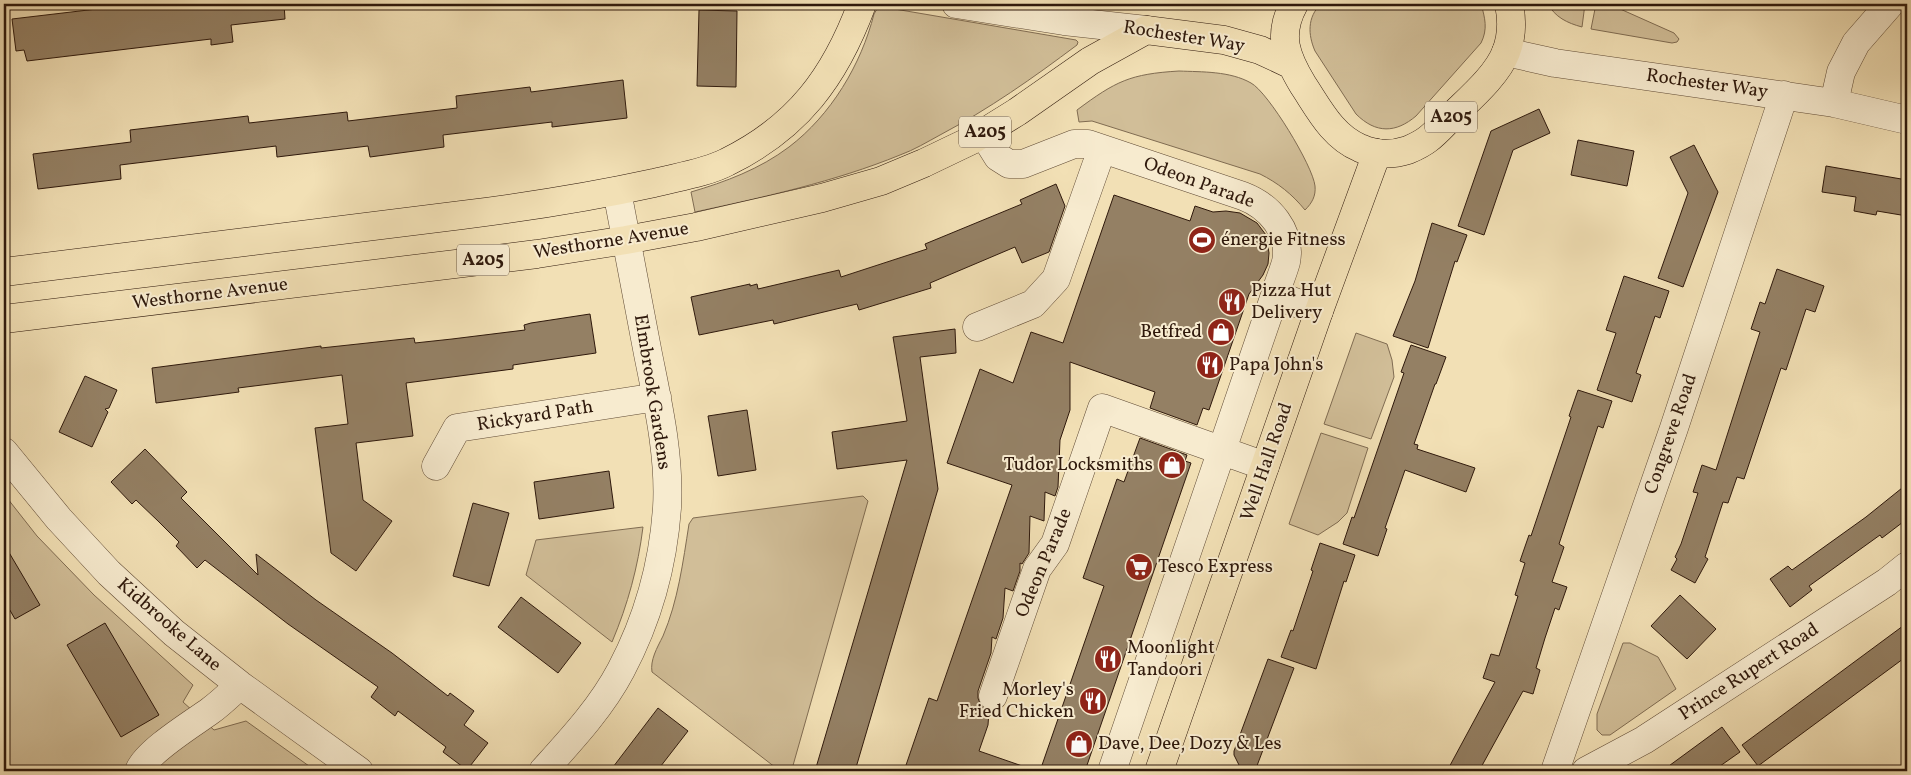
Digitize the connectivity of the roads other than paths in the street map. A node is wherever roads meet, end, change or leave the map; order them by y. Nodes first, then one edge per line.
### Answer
1 (862, 4) edge
2 (956, 4) edge
3 (1294, 4) edge
4 (1508, 4) edge
5 (1890, 4) edge
6 (1146, 30) junction
7 (1506, 52) junction
8 (1290, 64) junction
9 (1784, 95) junction
10 (1834, 102) junction
11 (1907, 120) edge
12 (983, 133) junction
13 (1102, 149) junction
14 (1377, 153) junction
15 (617, 191) junction
16 (626, 240) junction
17 (4, 272) edge
18 (1275, 295) junction
19 (1319, 311) junction
20 (4, 319) edge
21 (977, 327) dead end
22 (657, 398) junction
23 (1221, 451) junction
24 (4, 452) edge
25 (436, 466) dead end
26 (1265, 466) junction
27 (1907, 566) edge
28 (240, 685) junction
29 (994, 696) dead end
30 (139, 771) edge
31 (359, 771) edge
32 (543, 771) edge
33 (1112, 771) edge
34 (1159, 771) edge
35 (1555, 771) edge
36 (1586, 771) edge

1 - 15 main road
2 - 6 street, Rochester Way
3 - 8 main road, A205
4 - 7 main road, A205
5 - 10 street
6 - 8 main road, Rochester Way
6 - 12 main road, Westhorne Avenue / A205
7 - 9 street, Rochester Way
7 - 14 main road, A205
8 - 14 main road, A205
9 - 10 street, Rochester Way
9 - 35 street, Congreve Road
10 - 11 street, Rochester Way
12 - 13 street, Odeon Parade
12 - 16 main road, Westhorne Avenue / A205
13 - 18 street, Odeon Parade
13 - 21 street
14 - 19 main road, Well Hall Road
15 - 16 street, Elmbrook Gardens
15 - 17 main road
16 - 20 main road, Westhorne Avenue / A205
16 - 22 street, Elmbrook Gardens
18 - 19 street
18 - 23 street, Odeon Parade
19 - 26 main road, Well Hall Road
22 - 25 street, Rickyard Path
22 - 32 street, Elmbrook Gardens
23 - 26 street, Odeon Parade
23 - 29 street, Odeon Parade
23 - 33 street, Odeon Parade
24 - 28 street, Kidbrooke Lane
26 - 34 main road, Well Hall Road
27 - 36 street, Prince Rupert Road
28 - 30 street
28 - 31 street, Kidbrooke Lane

